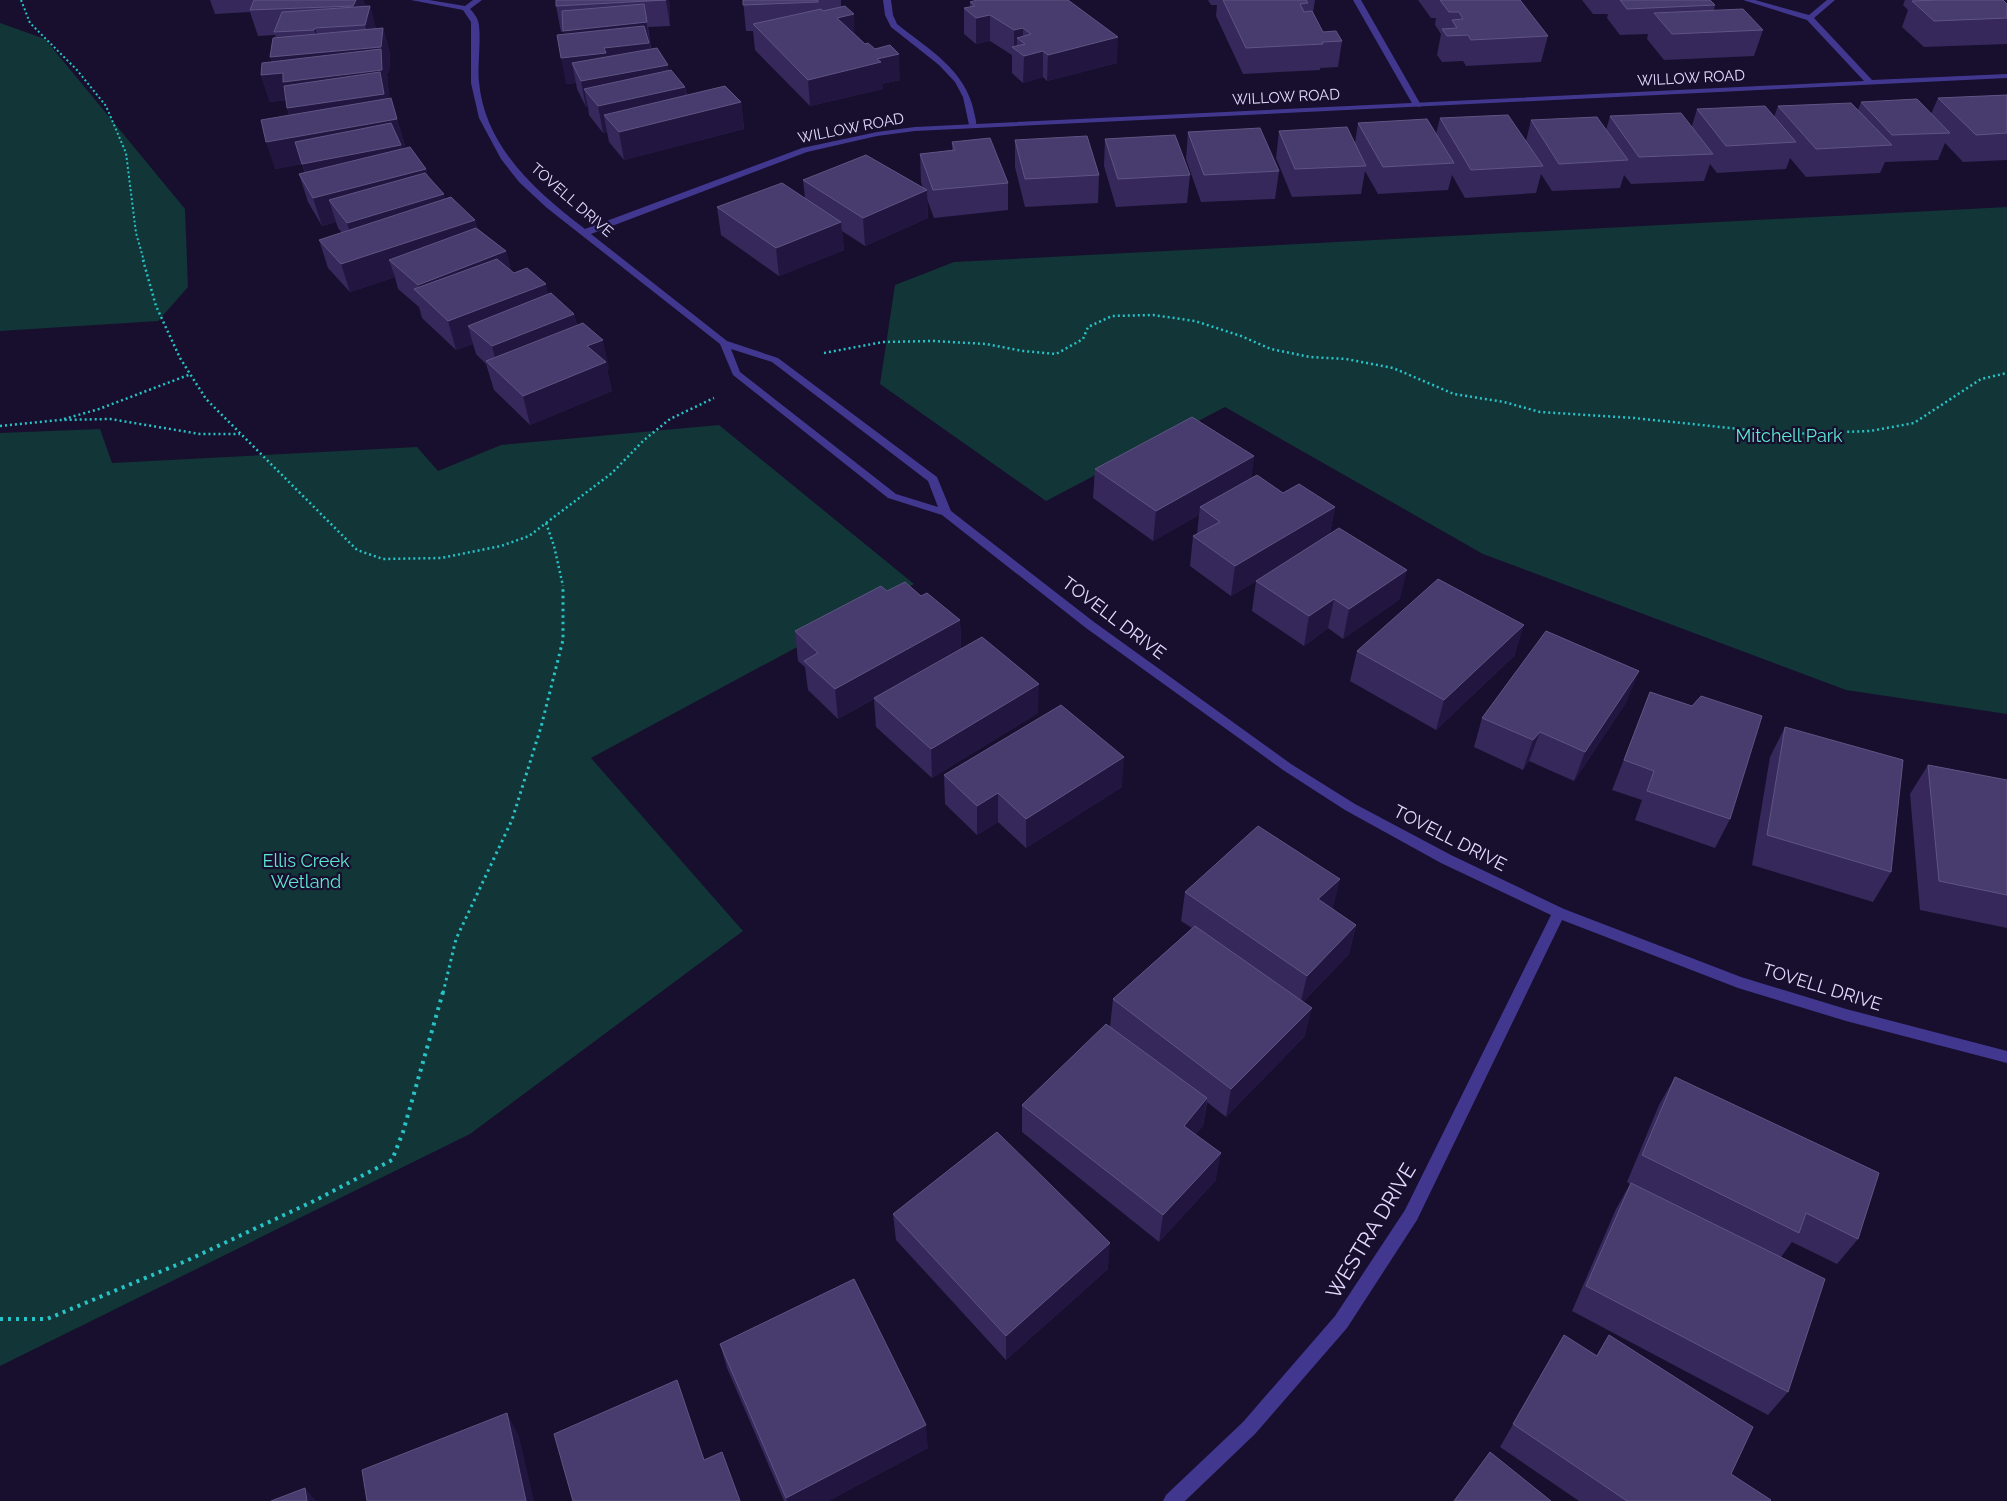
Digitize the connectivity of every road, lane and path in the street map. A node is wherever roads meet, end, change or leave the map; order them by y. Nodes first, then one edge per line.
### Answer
1 (21, 0) edge
2 (415, 0) edge
3 (478, 0) edge
4 (887, 0) edge
5 (1357, 0) edge
6 (1747, 0) edge
7 (1831, 0) edge
8 (466, 8) junction
9 (1810, 18) junction
10 (2007, 76) edge
11 (1870, 83) junction
12 (1417, 105) junction
13 (973, 125) junction
14 (584, 233) junction
15 (724, 343) junction
16 (819, 355) dead end
17 (2007, 373) edge
18 (191, 374) junction
19 (721, 395) dead end
20 (59, 420) junction
21 (0, 426) edge
22 (241, 434) junction
23 (946, 513) junction
24 (546, 523) junction
25 (1559, 913) junction
26 (2007, 1057) edge
27 (0, 1320) edge
28 (1172, 1501) edge

1 - 18 path
2 - 8 street
3 - 8 street
4 - 13 street
5 - 12 street
6 - 9 street
7 - 9 street
8 - 14 street, TOVELL DRIVE
9 - 11 street
10 - 11 street, WILLOW ROAD
11 - 12 street, WILLOW ROAD
12 - 13 street, WILLOW ROAD
13 - 14 street, WILLOW ROAD
14 - 15 street, TOVELL DRIVE
15 - 23 street, TOVELL DRIVE
15 - 23 street, TOVELL DRIVE
16 - 17 path
18 - 20 path
18 - 22 path
19 - 24 path
20 - 21 path
20 - 22 path
22 - 24 path
23 - 25 street, TOVELL DRIVE
24 - 27 path
25 - 26 street, TOVELL DRIVE
25 - 28 street, WESTRA DRIVE

